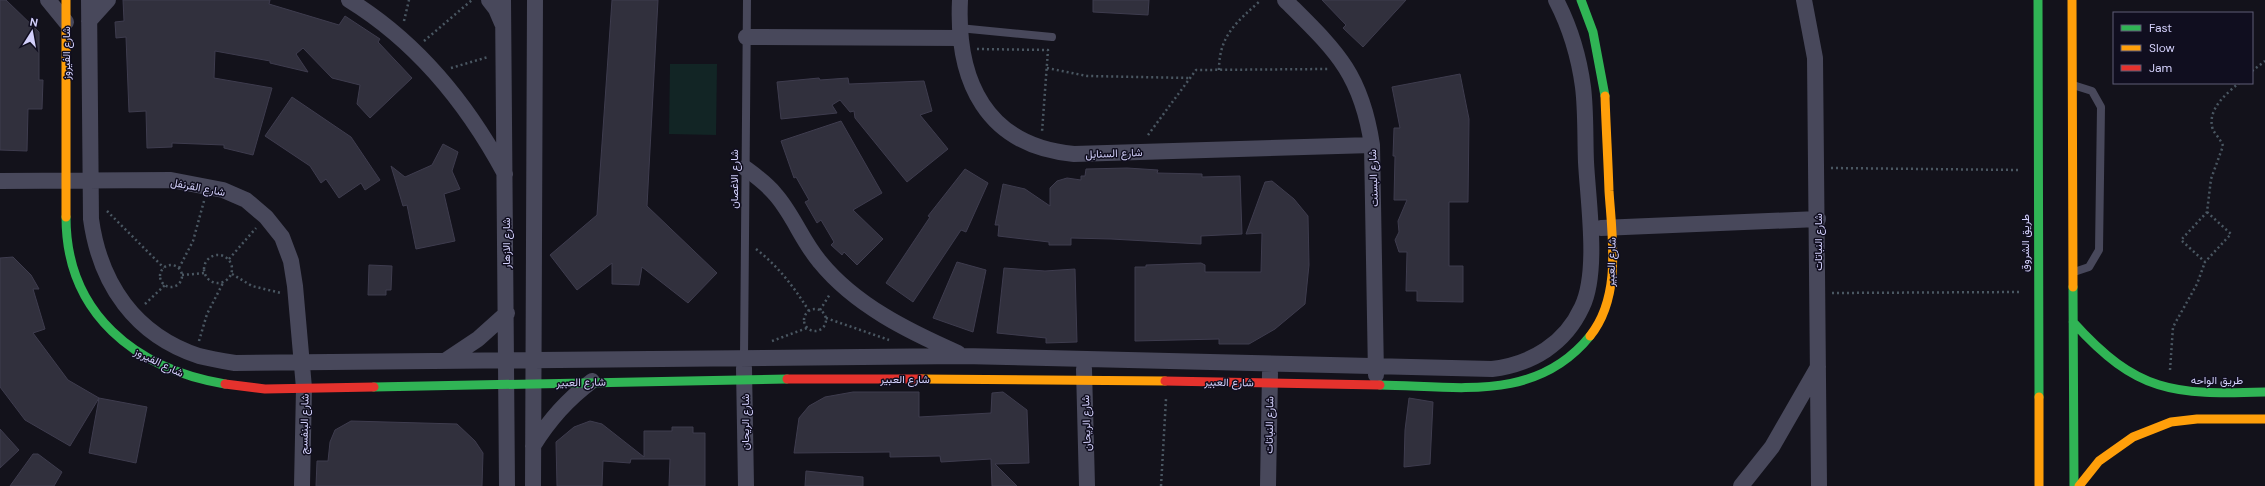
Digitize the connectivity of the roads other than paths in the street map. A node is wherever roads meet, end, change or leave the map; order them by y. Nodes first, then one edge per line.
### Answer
1 (48, 0) edge
2 (66, 0) edge
3 (88, 0) edge
4 (108, 0) edge
5 (349, 0) edge
6 (489, 0) edge
7 (503, 0) edge
8 (535, 0) edge
9 (747, 0) edge
10 (960, 0) edge
11 (1285, 0) edge
12 (1556, 0) edge
13 (1581, 0) edge
14 (1804, 0) edge
15 (2038, 0) edge
16 (2072, 0) edge
17 (89, 21) junction
18 (66, 22) junction
19 (505, 30) junction
20 (1052, 37) dead end
21 (746, 38) junction
22 (961, 38) junction
23 (2072, 84) junction
24 (1372, 145) junction
25 (745, 168) junction
26 (506, 177) junction
27 (65, 179) junction
28 (0, 181) edge
29 (90, 187) junction
30 (1818, 219) junction
31 (1612, 228) junction
32 (1589, 229) junction
33 (2073, 272) junction
34 (507, 313) junction
35 (2073, 322) junction
36 (744, 354) junction
37 (963, 356) junction
38 (1084, 359) junction
39 (533, 360) junction
40 (445, 361) junction
41 (507, 361) junction
42 (303, 363) junction
43 (1270, 363) junction
44 (1376, 366) junction
45 (1819, 366) junction
46 (744, 379) junction
47 (1085, 379) junction
48 (592, 381) junction
49 (533, 382) junction
50 (507, 383) junction
51 (1270, 383) junction
52 (1375, 385) junction
53 (304, 388) junction
54 (2265, 392) edge
55 (2223, 400) junction
56 (2224, 419) junction
57 (2265, 419) edge
58 (533, 446) junction
59 (302, 486) edge
60 (507, 486) edge
61 (533, 486) edge
62 (746, 486) edge
63 (1087, 486) edge
64 (1268, 486) edge
65 (1741, 486) edge
66 (1819, 486) edge
67 (2039, 486) edge
68 (2074, 486) edge
69 (2079, 486) edge

1 - 18 street
2 - 18 street, شارع الفيروز
3 - 17 street, شارع الفيروز
4 - 17 street
5 - 26 street
6 - 19 street
7 - 19 street, شارع الازهار
8 - 39 street
9 - 21 lane, شارع الاغصان
10 - 22 street, شارع السنابل
11 - 24 street, شارع البسنت
12 - 32 street, شارع العبير
13 - 31 street, شارع العبير
14 - 30 street, شارع النباتات
15 - 67 street, طريق الشروق
16 - 23 street
17 - 29 street, شارع الفيروز
18 - 27 street, شارع الفيروز
19 - 26 street, شارع الازهار
20 - 22 lane
21 - 22 street
21 - 25 lane, شارع الاغصان
22 - 24 street, شارع السنابل
23 - 33 street
23 - 33 lane
24 - 44 street, شارع البسنت
25 - 36 lane, شارع الاغصان
25 - 37 street
26 - 34 street, شارع الازهار
27 - 28 street
27 - 29 street, شارع القرنفل
27 - 53 street, شارع الفيروز
29 - 42 street, شارع الفيروز
29 - 42 street, شارع القرنفل
30 - 31 street
30 - 45 street, شارع النباتات
31 - 32 street
31 - 52 street, شارع العبير
32 - 44 street, شارع العبير
33 - 35 street
34 - 40 street
34 - 41 street, شارع الازهار
35 - 55 street, طريق الواحه
35 - 68 street
36 - 37 street, شارع العبير
36 - 39 street, شارع العبير
36 - 46 street, شارع الريحان
37 - 38 street, شارع العبير
38 - 43 street, شارع العبير
38 - 47 street, شارع الريحان
39 - 41 street, شارع العبير
39 - 49 street
40 - 41 street, شارع الفيروز
40 - 42 street, شارع الفيروز
41 - 50 street, شارع الازهار
42 - 53 street, شارع البنفسج
43 - 44 street, شارع العبير
43 - 51 street, شارع النباتات
44 - 52 street, شارع البسنت
45 - 65 street
45 - 66 street, شارع النباتات
46 - 47 street, شارع العبير
46 - 48 street, شارع العبير
46 - 62 street, شارع الريحان
47 - 51 street, شارع العبير
47 - 63 street, شارع الريحان
48 - 49 street, شارع العبير
48 - 58 street
49 - 50 street, شارع العبير
49 - 58 street
50 - 53 street, شارع الفيروز
50 - 60 street, شارع الازهار
51 - 52 street, شارع العبير
51 - 64 street, شارع النباتات
53 - 59 street, شارع البنفسج
54 - 55 street, طريق الواحه
55 - 56 street
56 - 57 street
56 - 69 street
58 - 61 street

